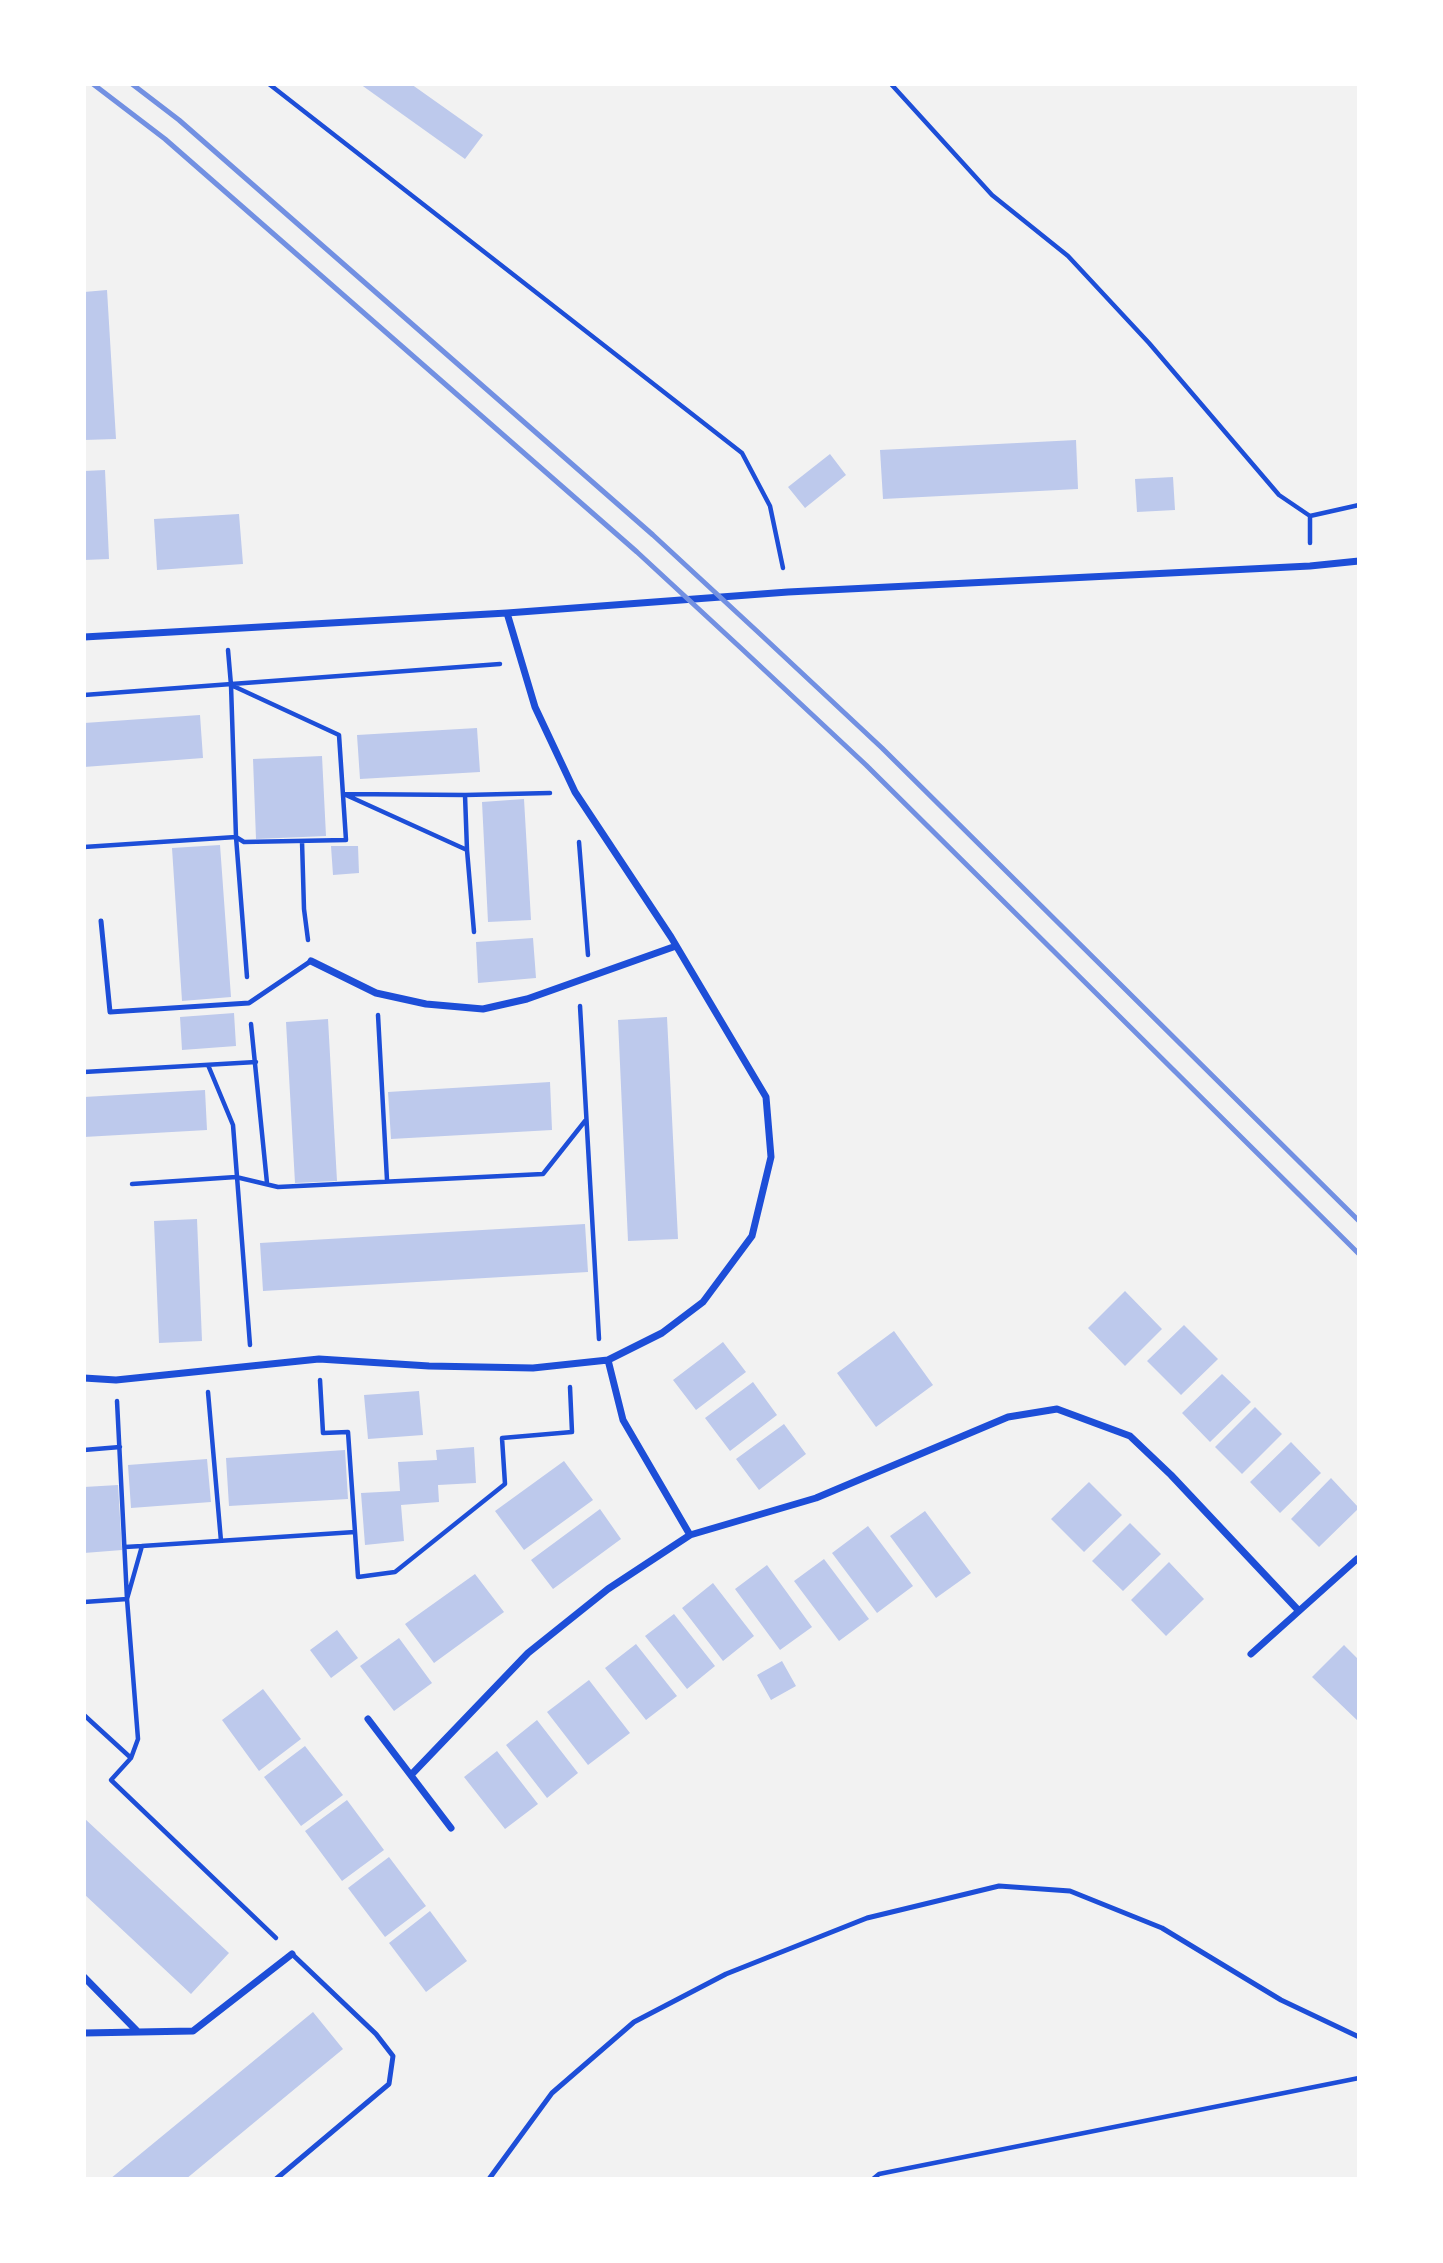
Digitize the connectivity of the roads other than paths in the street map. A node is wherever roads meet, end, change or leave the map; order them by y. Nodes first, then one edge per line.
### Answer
1 (1359, 561) edge
2 (507, 613) junction
3 (84, 637) edge
4 (101, 921) dead end
5 (676, 946) junction
6 (311, 961) joint
7 (604, 1360) junction
8 (84, 1378) edge
9 (690, 1535) junction
10 (1357, 1559) edge
11 (1299, 1611) junction
12 (1251, 1654) dead end
13 (368, 1719) dead end
14 (411, 1775) junction
15 (452, 1828) dead end
16 (292, 1954) joint
17 (84, 1977) edge
18 (137, 2031) junction
19 (84, 2033) edge
20 (1359, 2037) edge
21 (276, 2179) edge
22 (489, 2179) edge

1 - 2 street
2 - 3 street
2 - 5 street
4 - 6 lane
5 - 6 street
5 - 7 street
7 - 8 street
7 - 9 street
9 - 11 street
9 - 14 street
10 - 11 street
11 - 12 street
13 - 14 street
14 - 15 street
16 - 18 street
16 - 21 lane
17 - 18 street
18 - 19 street
20 - 22 lane

